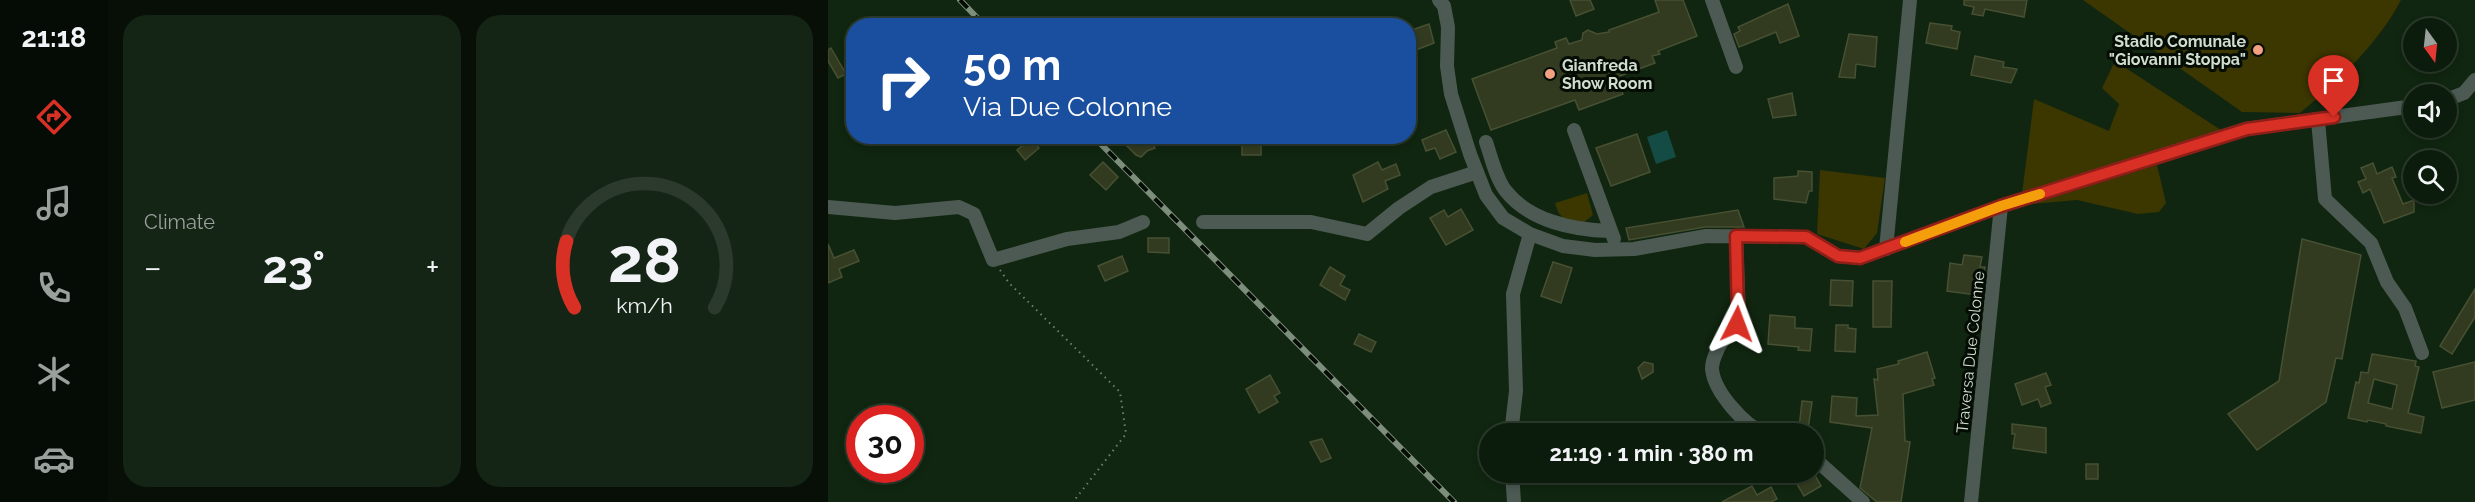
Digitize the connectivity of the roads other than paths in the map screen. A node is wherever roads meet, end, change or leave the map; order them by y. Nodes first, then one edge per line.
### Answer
1 (1439, 0) edge
2 (1712, 0) edge
3 (1910, 0) edge
4 (1736, 67) dead end
5 (2475, 80) edge
6 (2457, 95) edge
7 (2403, 108) edge
8 (2318, 120) junction
9 (1574, 130) dead end
10 (1486, 142) dead end
11 (1476, 172) junction
12 (2001, 206) junction
13 (828, 207) edge
14 (1143, 222) dead end
15 (1203, 222) dead end
16 (1610, 231) junction
17 (1530, 234) junction
18 (1736, 236) junction
19 (1617, 249) junction
20 (1886, 249) junction
21 (2422, 353) dead end
22 (1512, 423) edge
23 (1747, 423) edge
24 (1824, 467) edge
25 (1513, 483) edge
26 (1514, 502) edge
27 (1863, 502) edge
28 (1971, 502) edge

1 - 11 street
2 - 4 street
3 - 20 street
5 - 6 street
7 - 8 street
8 - 12 street
8 - 21 street
9 - 16 street
10 - 16 street
11 - 15 street
11 - 17 street
12 - 20 street
12 - 28 street, Traversa Due Colonne
13 - 14 street
16 - 19 street
17 - 19 street
17 - 22 street
18 - 19 street
18 - 20 street
18 - 23 street
24 - 27 street
25 - 26 street

